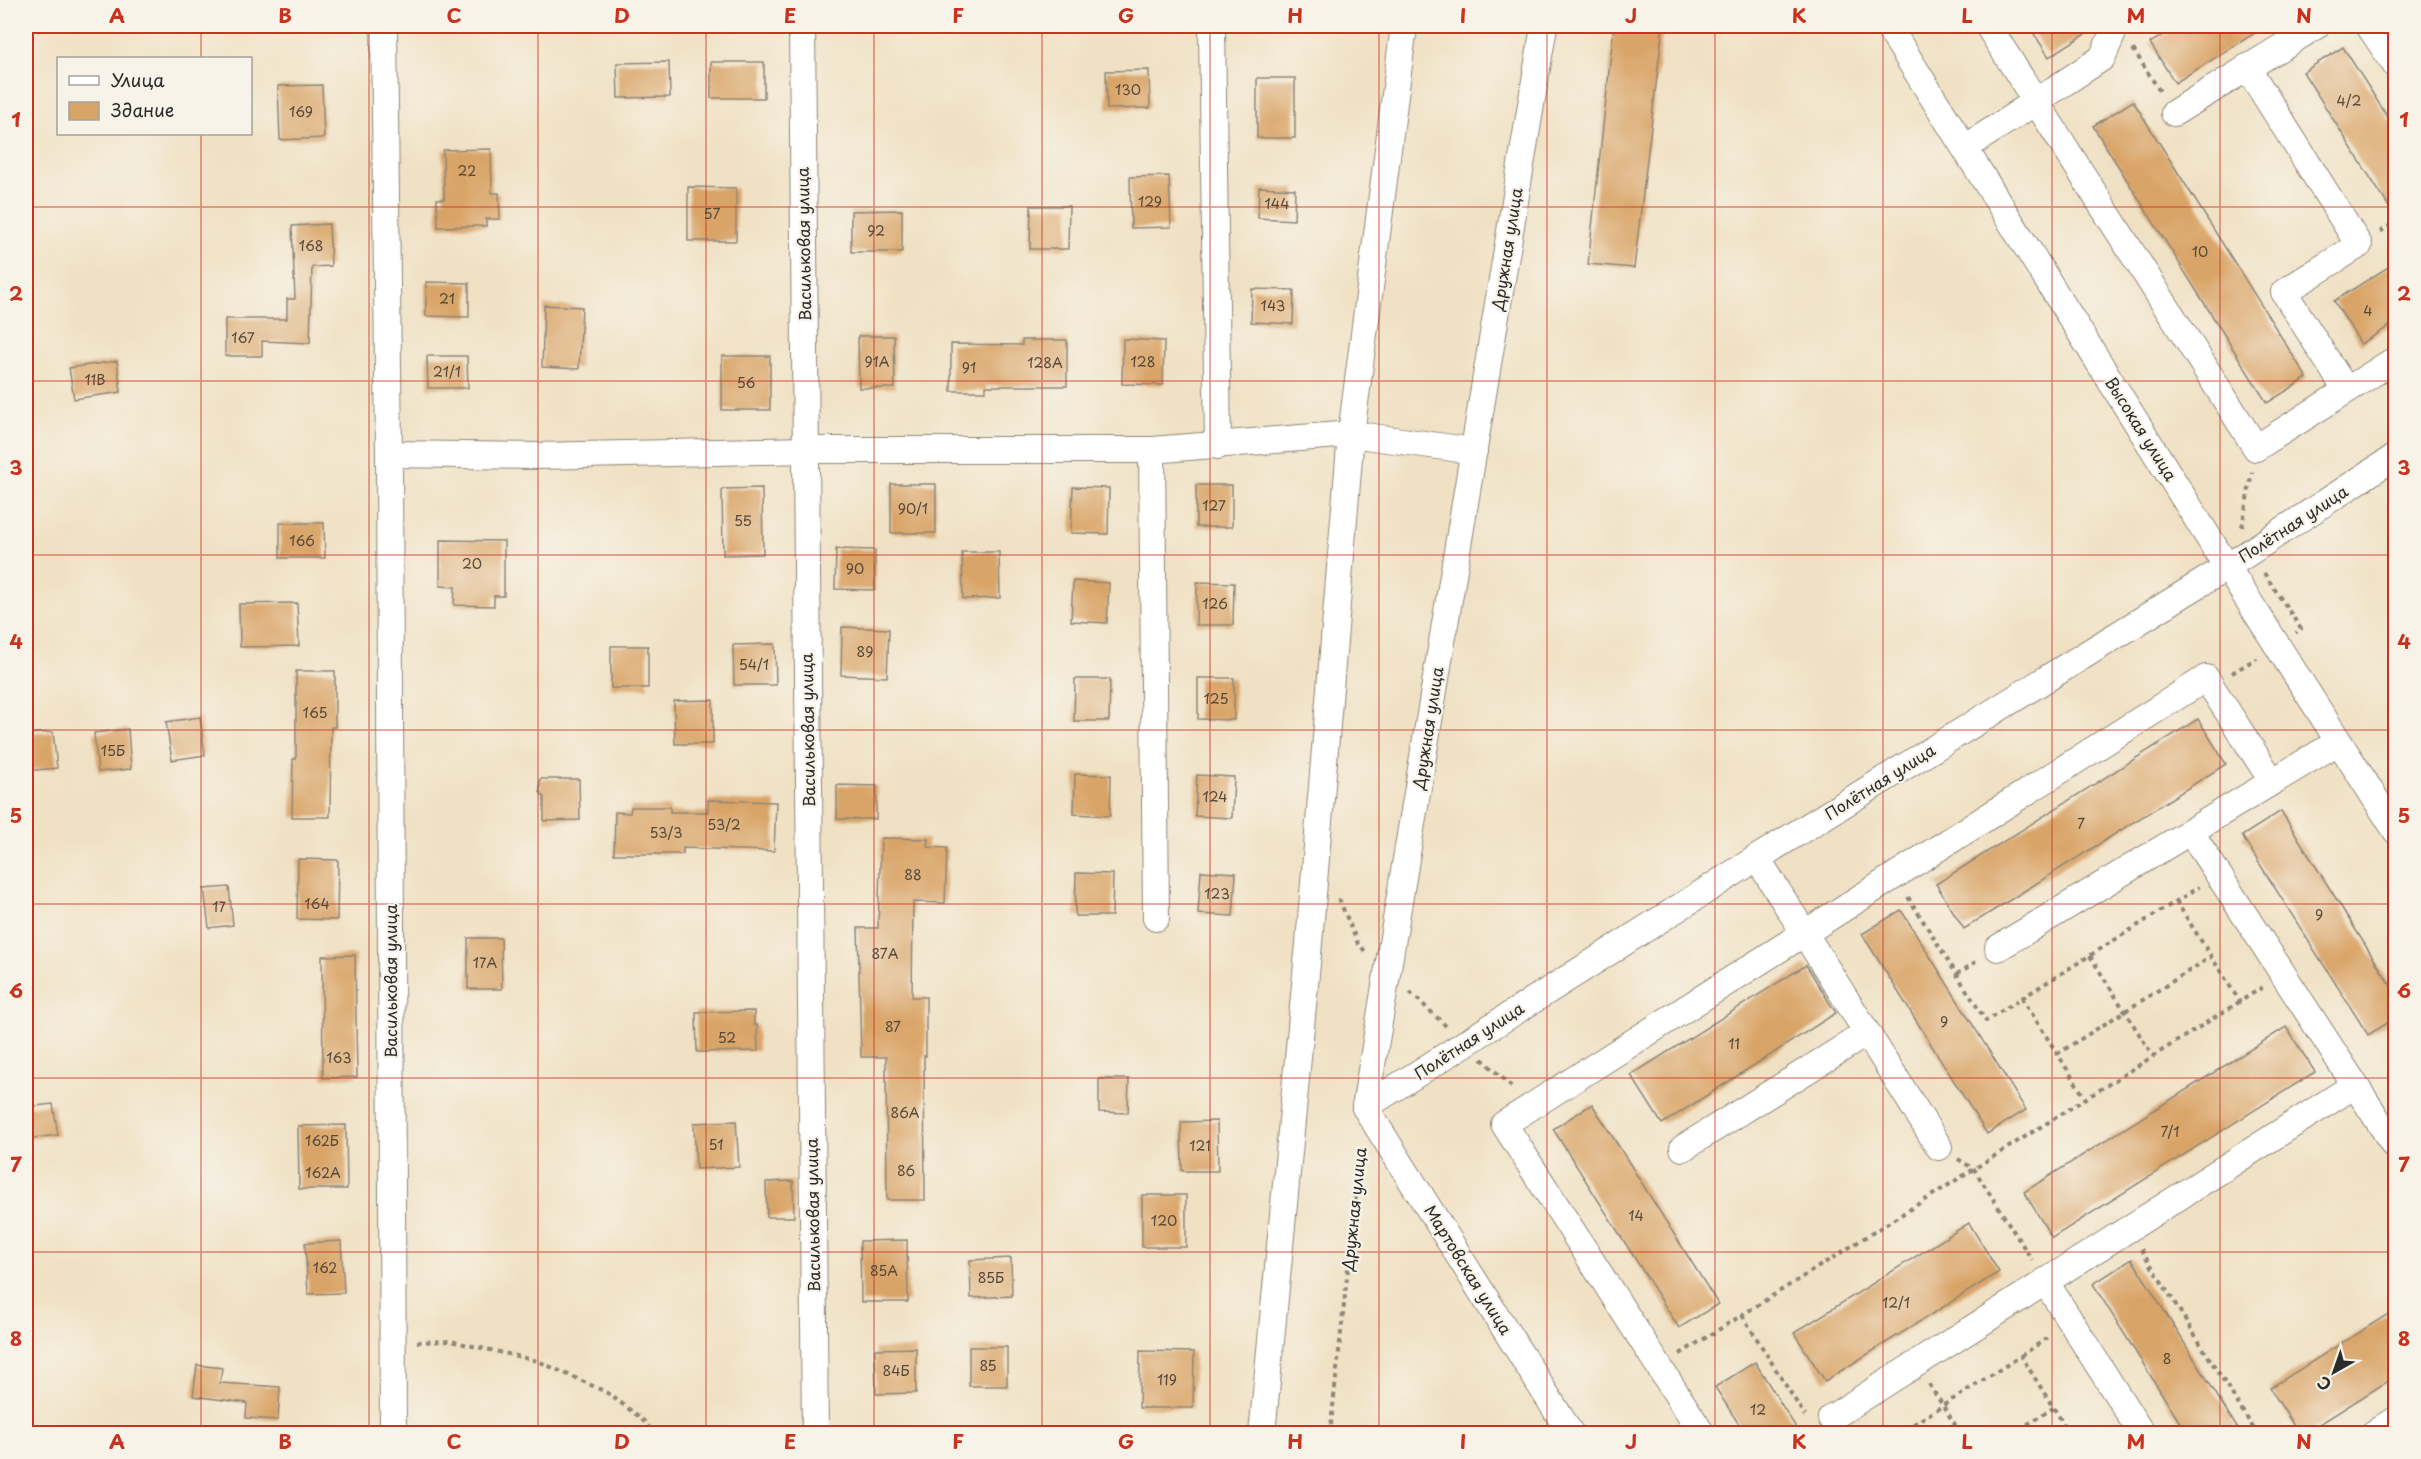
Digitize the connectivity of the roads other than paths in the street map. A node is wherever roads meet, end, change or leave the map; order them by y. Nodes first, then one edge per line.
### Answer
1 (384, 26) edge
2 (802, 26) edge
3 (1212, 26) edge
4 (1404, 26) edge
5 (1544, 26) edge
6 (1888, 26) edge
7 (1988, 26) edge
8 (2316, 26) edge
9 (2369, 26) edge
10 (2123, 35) edge
11 (2396, 66) edge
12 (2247, 67) junction
13 (2036, 102) junction
14 (2174, 114) road end
15 (1965, 148) junction
16 (2396, 359) edge
17 (2346, 390) junction
18 (1351, 434) junction
19 (1218, 446) junction
20 (806, 450) junction
21 (1152, 450) junction
22 (1474, 451) junction
23 (389, 454) junction
24 (2396, 456) edge
25 (2227, 567) junction
26 (2338, 742) junction
27 (2272, 781) junction
28 (2190, 831) junction
29 (2396, 831) edge
30 (1757, 858) junction
31 (1156, 918) dead end
32 (1804, 933) junction
33 (1998, 948) dead end
34 (1867, 1033) junction
35 (2355, 1085) junction
36 (1365, 1107) junction
37 (1683, 1148) dead end
38 (1939, 1148) road end
39 (2396, 1148) edge
40 (2045, 1281) junction
41 (1832, 1418) road end
42 (2396, 1419) edge
43 (393, 1434) edge
44 (815, 1434) edge
45 (1262, 1434) edge
46 (1571, 1434) edge
47 (1702, 1434) edge
48 (2142, 1434) edge
49 (2373, 1434) edge

1 - 23 street, Васильковая улица
2 - 20 street, Васильковая улица
3 - 19 street
4 - 18 street
5 - 22 street, Дружная улица
6 - 15 street, Высокая улица
7 - 13 street
8 - 12 street
9 - 11 street
10 - 13 street
12 - 14 street
12 - 17 street
13 - 15 street
13 - 17 street
15 - 25 street, Высокая улица
16 - 17 street
18 - 19 street
18 - 22 street
18 - 45 street
19 - 21 street
20 - 21 street
20 - 23 street
20 - 44 street, Васильковая улица
21 - 31 street
22 - 36 street, Дружная улица
23 - 43 street, Васильковая улица
24 - 25 street, Полётная улица
25 - 26 street, Высокая улица
25 - 30 street, Полётная улица
26 - 27 street
26 - 29 street, Высокая улица
27 - 28 street
27 - 32 street
28 - 33 street
28 - 35 street
30 - 32 street
30 - 36 street, Полётная улица
32 - 34 street
32 - 47 street
34 - 37 street
34 - 38 street
35 - 39 street
35 - 40 street
36 - 46 street, Мартовская улица
40 - 41 street
40 - 48 street
42 - 49 street

